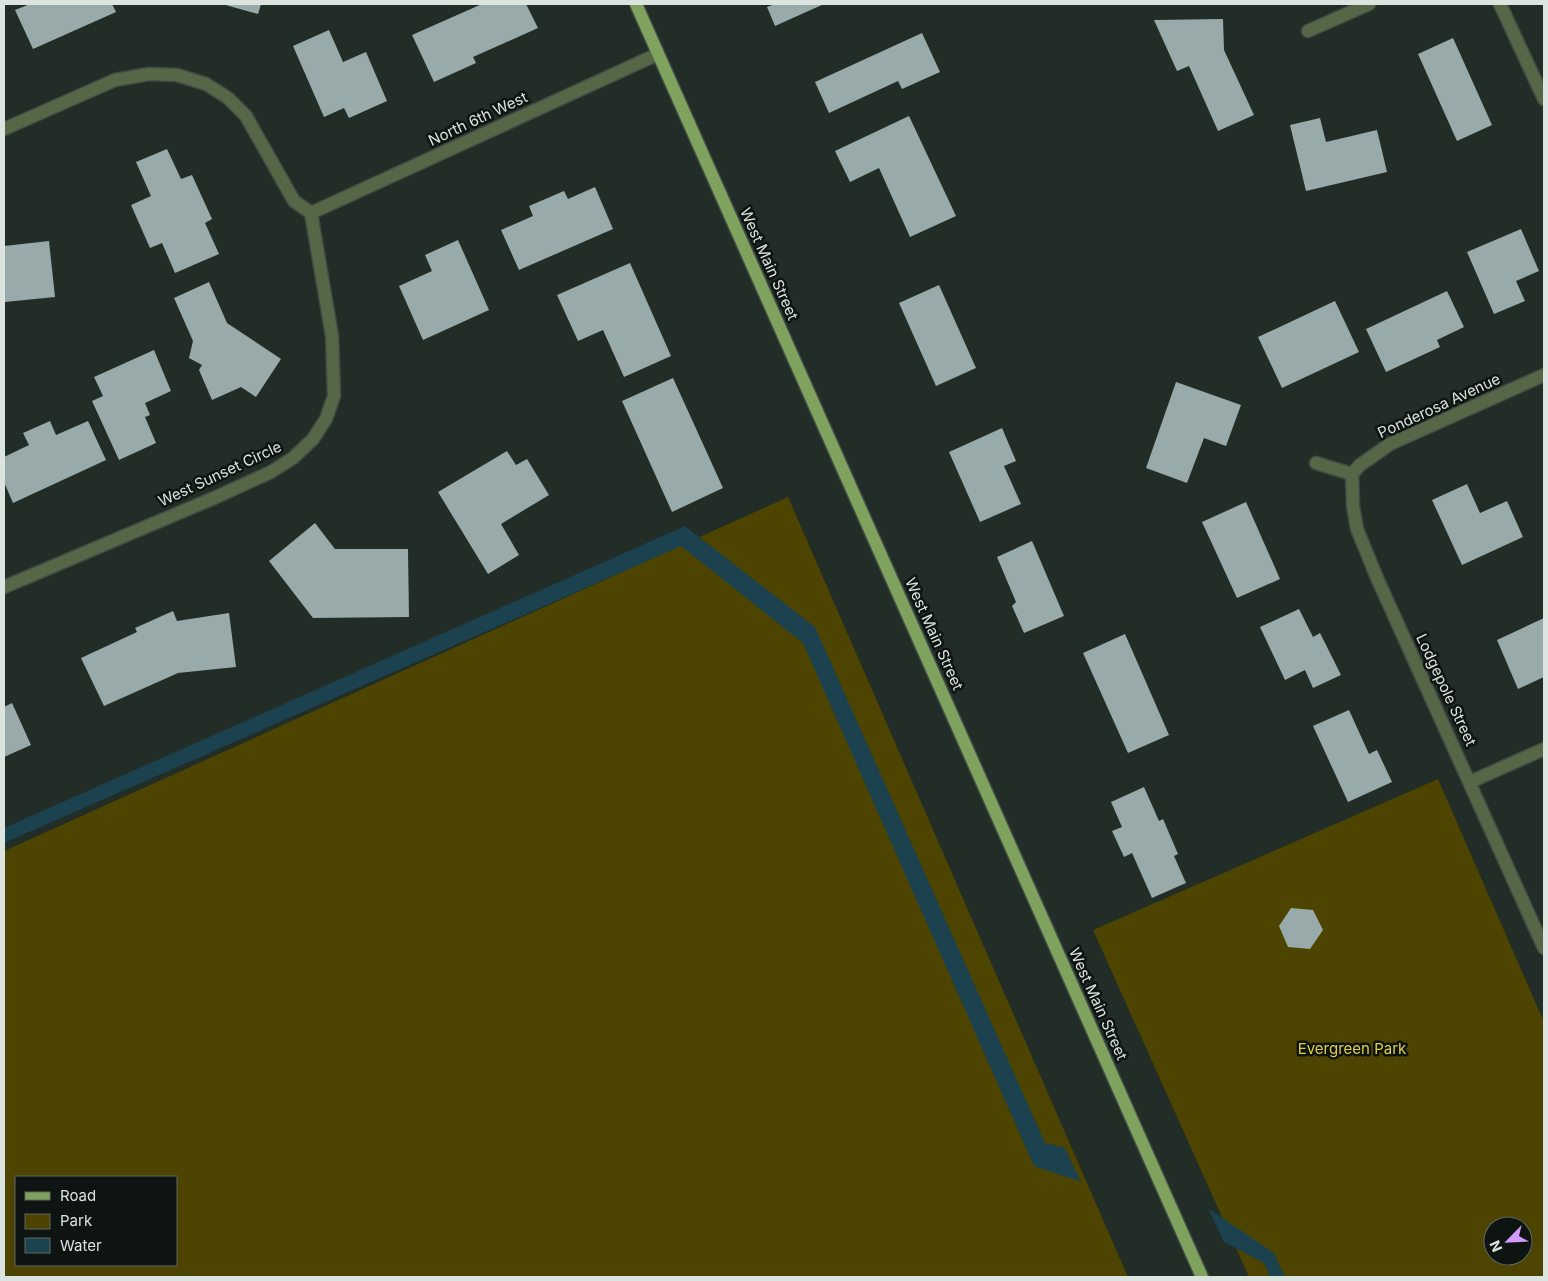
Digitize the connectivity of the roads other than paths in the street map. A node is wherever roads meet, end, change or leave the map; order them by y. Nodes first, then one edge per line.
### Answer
1 (636, 4) edge
2 (1369, 4) edge
3 (1500, 4) edge
4 (1308, 30) dead end
5 (658, 54) junction
6 (1544, 99) edge
7 (4, 129) edge
8 (311, 213) junction
9 (1544, 375) edge
10 (1316, 463) dead end
11 (1352, 474) junction
12 (4, 587) edge
13 (1544, 749) edge
14 (1470, 782) junction
15 (1544, 948) edge
16 (1202, 1277) edge

1 - 5 main road, West Main Street
2 - 4 street
3 - 6 street
5 - 8 street, North 6th West
5 - 16 main road, West Main Street
7 - 8 street
8 - 12 street, West Sunset Circle
9 - 11 street, Ponderosa Avenue
10 - 11 street
11 - 14 street, Lodgepole Street
13 - 14 street
14 - 15 street, Lodgepole Street

